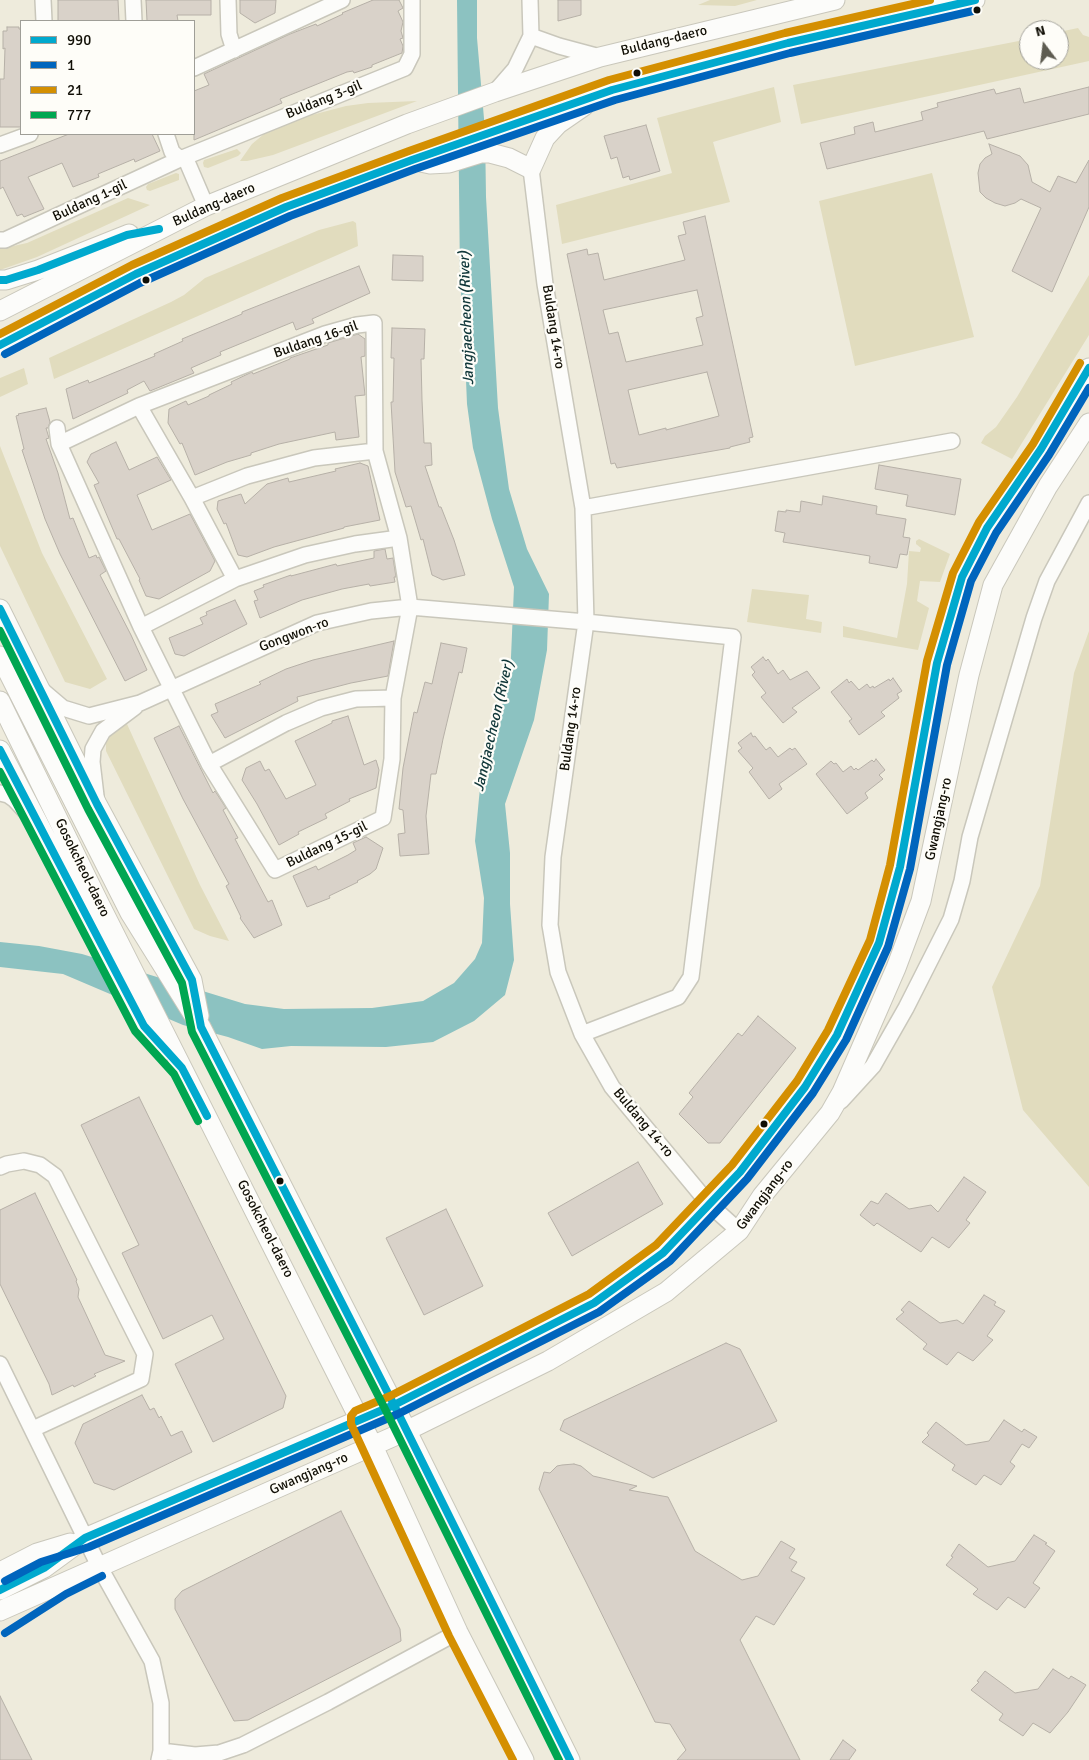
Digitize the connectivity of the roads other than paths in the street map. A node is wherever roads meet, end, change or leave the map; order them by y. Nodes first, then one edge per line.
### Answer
1 (43, 0) edge
2 (133, 0) edge
3 (228, 0) edge
4 (342, 0) edge
5 (412, 0) edge
6 (530, 0) edge
7 (835, 0) edge
8 (974, 0) edge
9 (320, 4) edge
10 (44, 20) edge
11 (134, 20) edge
12 (530, 36) junction
13 (234, 50) junction
14 (600, 57) junction
15 (195, 68) edge
16 (496, 92) junction
17 (602, 94) junction
18 (27, 135) edge
19 (166, 135) edge
20 (0, 145) edge
21 (182, 158) junction
22 (412, 160) junction
23 (531, 169) junction
24 (206, 206) junction
25 (162, 228) junction
26 (0, 240) edge
27 (0, 280) edge
28 (0, 311) edge
29 (29, 329) junction
30 (0, 345) edge
31 (0, 350) edge
32 (1089, 368) edge
33 (139, 406) junction
34 (1089, 423) edge
35 (57, 428) dead end
36 (952, 440) dead end
37 (59, 444) junction
38 (375, 451) junction
39 (192, 498) junction
40 (1089, 503) edge
41 (583, 508) junction
42 (399, 538) junction
43 (235, 579) junction
44 (410, 607) junction
45 (0, 609) edge
46 (586, 622) junction
47 (141, 628) junction
48 (0, 656) edge
49 (38, 686) junction
50 (172, 689) junction
51 (393, 698) junction
52 (0, 701) edge
53 (140, 703) junction
54 (0, 750) edge
55 (209, 764) junction
56 (0, 793) edge
57 (97, 804) junction
58 (40, 827) junction
59 (201, 1027) junction
60 (582, 1034) junction
61 (182, 1068) junction
62 (830, 1112) junction
63 (0, 1168) edge
64 (709, 1204) junction
65 (739, 1231) junction
66 (0, 1364) edge
67 (394, 1405) junction
68 (360, 1420) junction
69 (33, 1429) junction
70 (406, 1432) junction
71 (373, 1446) junction
72 (85, 1538) junction
73 (99, 1566) junction
74 (0, 1572) edge
75 (61, 1585) junction
76 (0, 1590) edge
77 (0, 1611) edge
78 (0, 1625) edge
79 (458, 1632) junction
80 (161, 1757) edge
81 (524, 1760) edge
82 (570, 1760) edge

1 - 10 street
2 - 11 street
3 - 13 street
4 - 9 street
5 - 21 street, Buldang 3-gil
6 - 12 street
7 - 14 main road, Buldang-daero
8 - 17 main road
9 - 13 street
12 - 14 street
12 - 16 street
13 - 15 street
14 - 16 main road, Buldang-daero
16 - 24 main road, Buldang-daero
17 - 22 main road
17 - 23 main road
18 - 20 street
19 - 21 street
21 - 24 street
21 - 26 street, Buldang 1-gil
22 - 23 main road
22 - 29 main road
23 - 41 street, Buldang 14-ro
24 - 25 main road, Buldang-daero
25 - 27 main road
25 - 28 main road, Buldang-daero
29 - 30 main road
29 - 31 main road
32 - 64 main road, Gwangjang-ro
33 - 37 street, Buldang 16-gil
33 - 38 street, Buldang 16-gil
33 - 39 street
34 - 62 main road, Gwangjang-ro
35 - 37 street
36 - 41 street
37 - 47 street
38 - 39 street
38 - 42 street, Buldang 16-gil
39 - 43 street
40 - 62 street
41 - 46 street, Buldang 14-ro
42 - 43 street
42 - 44 street, Buldang 16-gil
43 - 47 street
44 - 46 street, Gongwon-ro
44 - 50 street, Gongwon-ro
44 - 51 street, Buldang 15-gil
45 - 49 main road
46 - 60 street, Buldang 14-ro
46 - 60 street
47 - 50 street
48 - 59 main road, Gosokcheol-daero
49 - 53 street
49 - 57 main road
50 - 53 street, Gongwon-ro
50 - 55 street, Buldang 15-gil
51 - 55 street
51 - 55 street, Buldang 15-gil
52 - 61 main road, Gosokcheol-daero
53 - 57 street
54 - 58 main road
56 - 58 street
57 - 59 main road
58 - 61 main road
59 - 67 main road, Gosokcheol-daero
60 - 64 street, Buldang 14-ro
61 - 68 main road, Gosokcheol-daero
62 - 65 main road, Gwangjang-ro
63 - 69 street
64 - 65 street, Buldang 14-ro
64 - 67 main road, Gwangjang-ro
65 - 70 main road, Gwangjang-ro
66 - 69 street
67 - 68 main road, Gwangjang-ro
67 - 70 main road, Gosokcheol-daero
68 - 71 main road, Gosokcheol-daero
68 - 72 main road, Gwangjang-ro
69 - 72 street
70 - 71 main road, Gwangjang-ro
70 - 82 main road, Gosokcheol-daero
71 - 73 main road, Gwangjang-ro
71 - 79 main road, Gosokcheol-daero
72 - 73 street
72 - 74 main road
72 - 76 main road, Gwangjang-ro
73 - 75 main road, Gwangjang-ro
73 - 80 street
75 - 77 main road, Gwangjang-ro
75 - 78 main road
79 - 80 street
79 - 81 main road, Gosokcheol-daero

